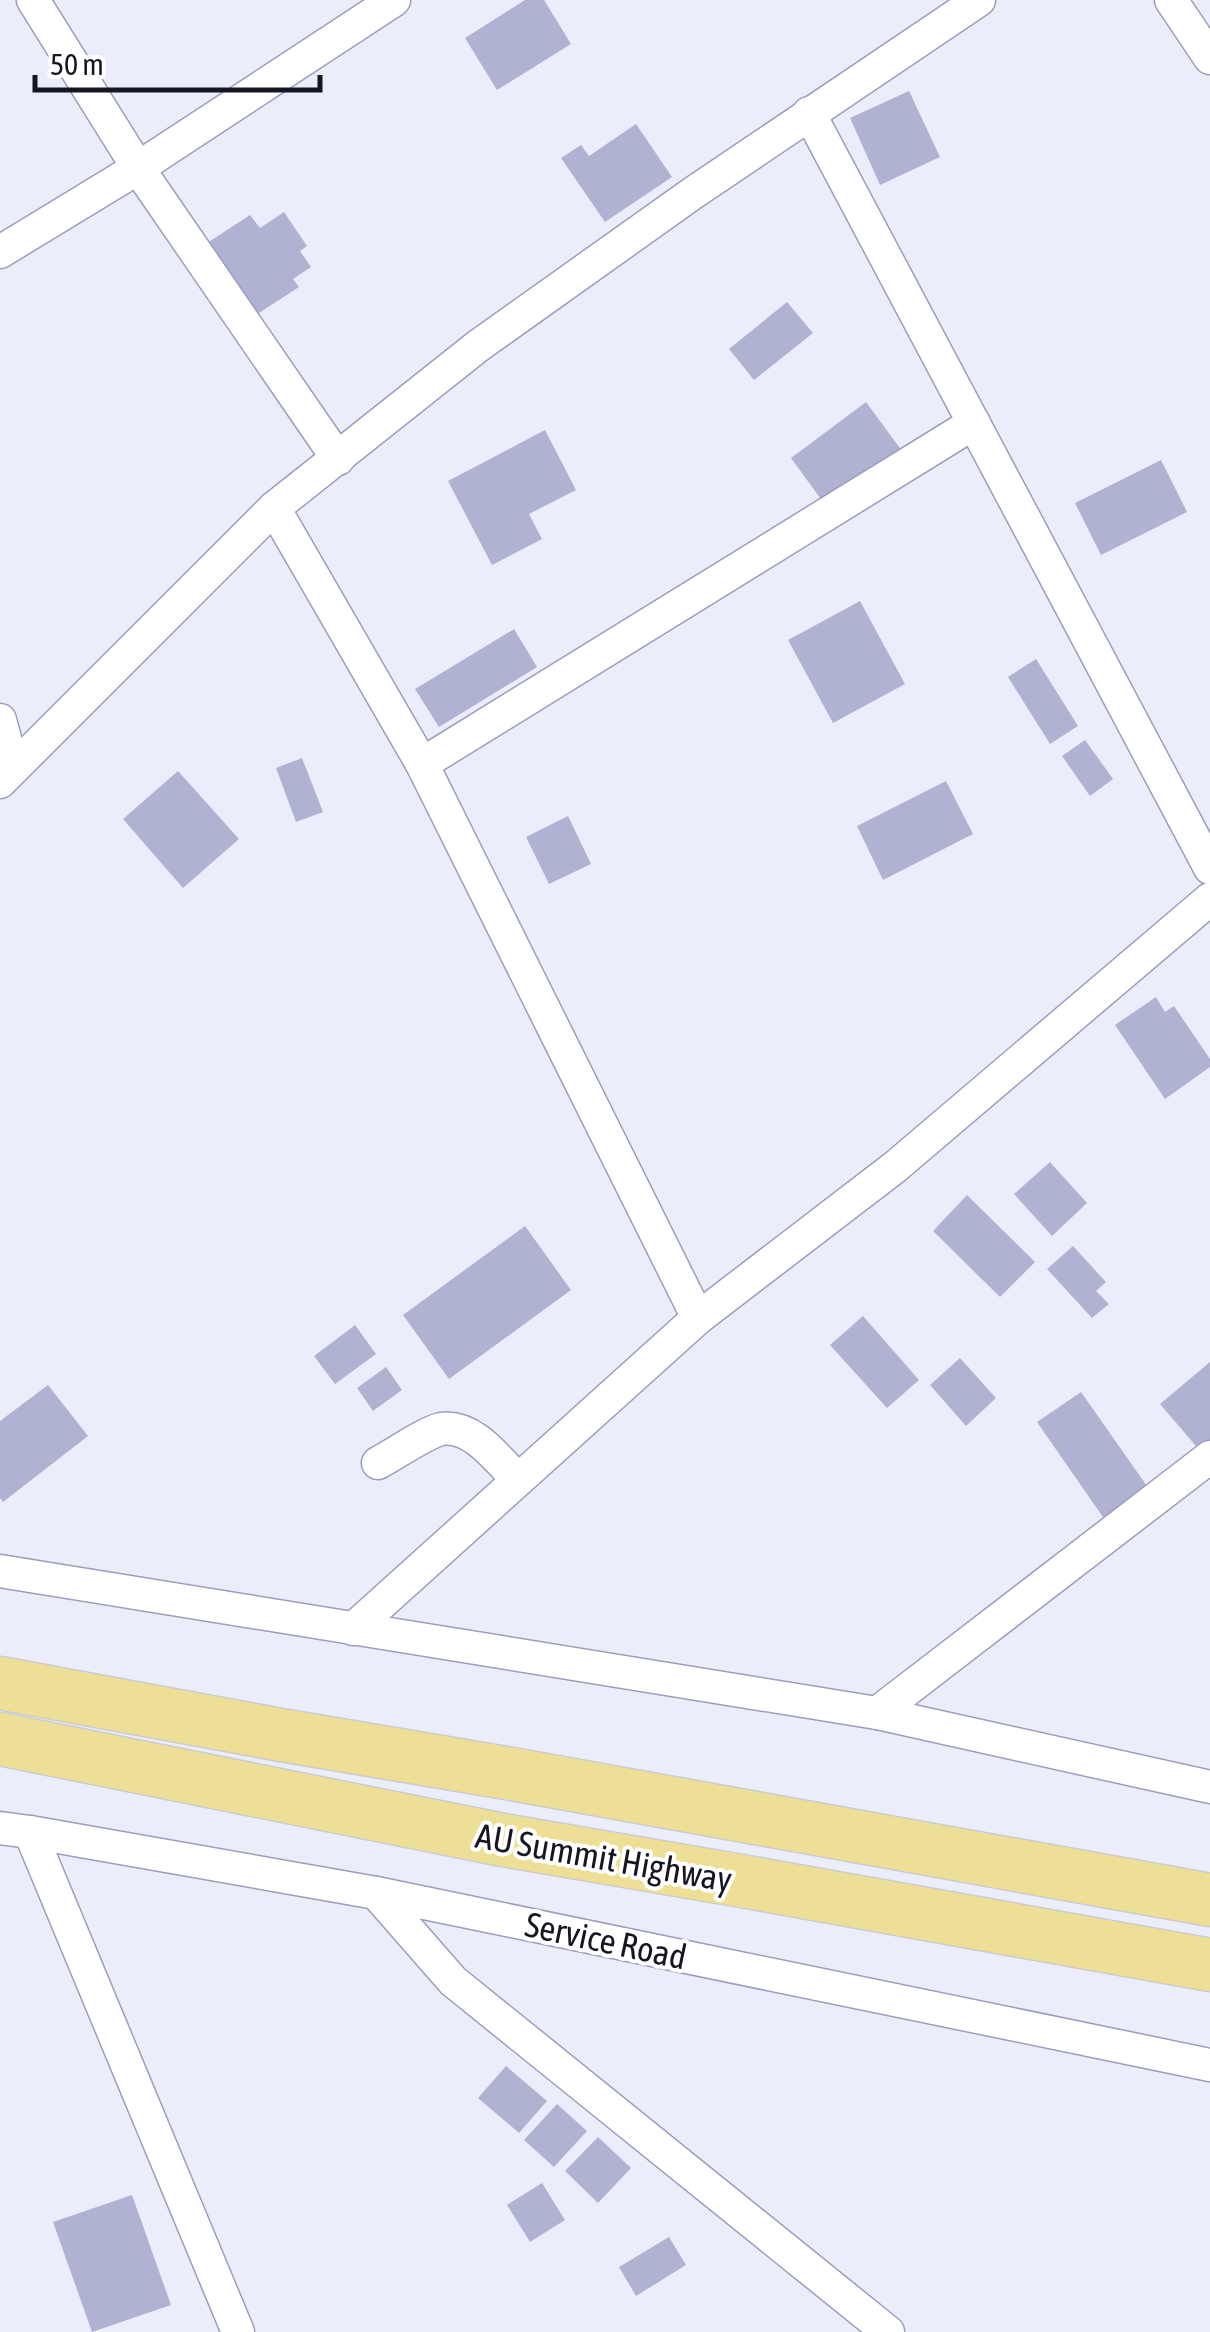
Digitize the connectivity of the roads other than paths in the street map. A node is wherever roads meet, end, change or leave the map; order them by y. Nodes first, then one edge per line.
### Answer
1 (32, 0) edge
2 (394, 0) edge
3 (978, 0) edge
4 (1172, 0) edge
5 (1210, 58) edge
6 (810, 113) junction
7 (138, 168) junction
8 (0, 252) edge
9 (974, 422) junction
10 (338, 459) junction
11 (274, 508) junction
12 (0, 720) edge
13 (422, 764) junction
14 (7, 775) edge
15 (1210, 868) edge
16 (1210, 899) edge
17 (698, 1318) junction
18 (1210, 1457) edge
19 (378, 1463) dead end
20 (518, 1480) junction
21 (0, 1571) edge
22 (353, 1629) junction
23 (0, 1683) edge
24 (877, 1713) junction
25 (0, 1739) edge
26 (1210, 1787) edge
27 (15, 1830) edge
28 (376, 1893) junction
29 (1210, 1900) edge
30 (1210, 1965) edge
31 (1210, 2064) edge
32 (238, 2332) edge
33 (888, 2332) edge

1 - 7 street
2 - 7 street
3 - 6 street
4 - 5 street
6 - 9 street
6 - 10 street
7 - 8 street
7 - 10 street
9 - 13 street
9 - 15 street
10 - 11 street
11 - 13 street
11 - 14 street
12 - 14 street
13 - 17 street
16 - 17 street
17 - 20 street
18 - 24 street
19 - 20 street
20 - 22 street
21 - 22 street
22 - 24 street
23 - 29 main road, AU Summit Highway
24 - 26 street
25 - 30 main road, AU Summit Highway
27 - 28 street, Service Road
27 - 32 street
28 - 31 street, Service Road
28 - 33 street

